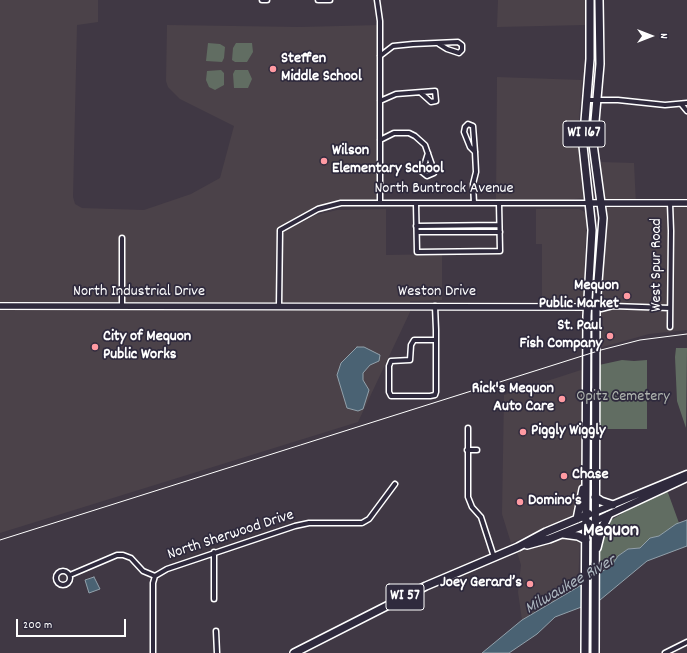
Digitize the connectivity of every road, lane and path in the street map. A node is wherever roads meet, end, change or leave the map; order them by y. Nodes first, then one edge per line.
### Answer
1 (262, 0) edge
2 (267, 0) edge
3 (318, 0) edge
4 (330, 0) edge
5 (376, 0) edge
6 (590, 0) edge
7 (599, 0) edge
8 (590, 16) junction
9 (600, 16) junction
10 (439, 44) junction
11 (380, 56) junction
12 (421, 93) dead end
13 (587, 100) junction
14 (596, 100) junction
15 (380, 101) junction
16 (687, 103) edge
17 (682, 105) junction
18 (687, 111) edge
19 (380, 140) junction
20 (475, 152) junction
21 (428, 153) junction
22 (602, 202) junction
23 (380, 203) junction
24 (416, 203) junction
25 (474, 203) junction
26 (499, 203) junction
27 (589, 203) junction
28 (670, 203) junction
29 (687, 203) edge
30 (499, 225) junction
31 (416, 226) junction
32 (416, 232) junction
33 (500, 232) junction
34 (122, 238) dead end
35 (0, 306) edge
36 (122, 306) junction
37 (278, 306) junction
38 (435, 306) junction
39 (588, 306) junction
40 (596, 307) junction
41 (670, 308) junction
42 (670, 327) dead end
43 (436, 340) junction
44 (587, 409) junction
45 (596, 409) junction
46 (468, 428) dead end
47 (467, 450) junction
48 (477, 450) dead end
49 (687, 474) edge
50 (586, 477) junction
51 (687, 478) edge
52 (395, 484) dead end
53 (595, 497) junction
54 (614, 505) junction
55 (591, 513) junction
56 (608, 516) junction
57 (577, 519) junction
58 (590, 523) junction
59 (562, 534) junction
60 (586, 540) junction
61 (518, 547) junction
62 (214, 552) junction
63 (494, 557) junction
64 (595, 558) junction
65 (595, 568) junction
66 (70, 575) dead end
67 (155, 576) junction
68 (214, 599) dead end
69 (216, 631) dead end
70 (687, 642) edge
71 (153, 653) edge
72 (217, 653) edge
73 (294, 653) edge
74 (585, 653) edge
75 (595, 653) edge
76 (665, 653) edge

1 - 2 street
3 - 4 street
5 - 11 street
6 - 8 main road, WI 167
7 - 9 main road, WI 167
8 - 9 main road
8 - 13 main road, WI 167
9 - 14 main road, WI 167
10 - 10 street
10 - 11 street
11 - 15 street
12 - 15 street
13 - 14 street
13 - 27 main road, WI 167
14 - 17 street
14 - 22 main road, WI 167
15 - 19 street
16 - 17 street
17 - 18 street
19 - 21 street
19 - 23 street
20 - 20 street
20 - 25 street
21 - 21 street
22 - 27 street, North Buntrock Avenue
22 - 28 street, North Buntrock Avenue
22 - 40 main road, WI 167
23 - 24 street, North Buntrock Avenue
23 - 37 street, North Buntrock Avenue
24 - 25 street, North Buntrock Avenue
24 - 31 street
25 - 26 street, North Buntrock Avenue
26 - 27 street, North Buntrock Avenue
26 - 30 street
27 - 39 main road, WI 167
28 - 29 street, North Buntrock Avenue
28 - 41 street, West Spur Road
30 - 31 street
30 - 33 street
31 - 32 street
32 - 33 street
32 - 33 street
34 - 36 street
35 - 36 street, North Industrial Drive
36 - 37 street, North Industrial Drive
37 - 38 street, Weston Drive
38 - 39 street, Weston Drive
38 - 43 street
39 - 40 street, Weston Drive
39 - 44 main road, WI 167
40 - 41 street
40 - 45 main road, WI 167
41 - 42 street, West Spur Road
43 - 43 street
44 - 45 main road
44 - 50 main road, WI 167
45 - 53 main road, WI 167
46 - 47 street
47 - 48 street
47 - 63 street
49 - 54 main road
50 - 55 main road
50 - 57 main road
51 - 56 main road
52 - 62 street, North Sherwood Drive
53 - 54 main road
53 - 55 main road, WI 167
54 - 55 main road
55 - 57 main road, WI 57
55 - 58 main road
56 - 58 main road
56 - 64 main road
57 - 61 main road, WI 57
58 - 59 main road, WI 57
58 - 60 main road
58 - 64 main road
58 - 65 main road
59 - 60 main road
59 - 61 main road, WI 57
60 - 74 main road
61 - 63 main road, WI 57
62 - 67 street, North Sherwood Drive
62 - 68 street
63 - 73 main road, WI 57
64 - 65 main road
65 - 75 main road
66 - 67 street, North Sherwood Drive
67 - 71 street
69 - 72 street
70 - 76 street

